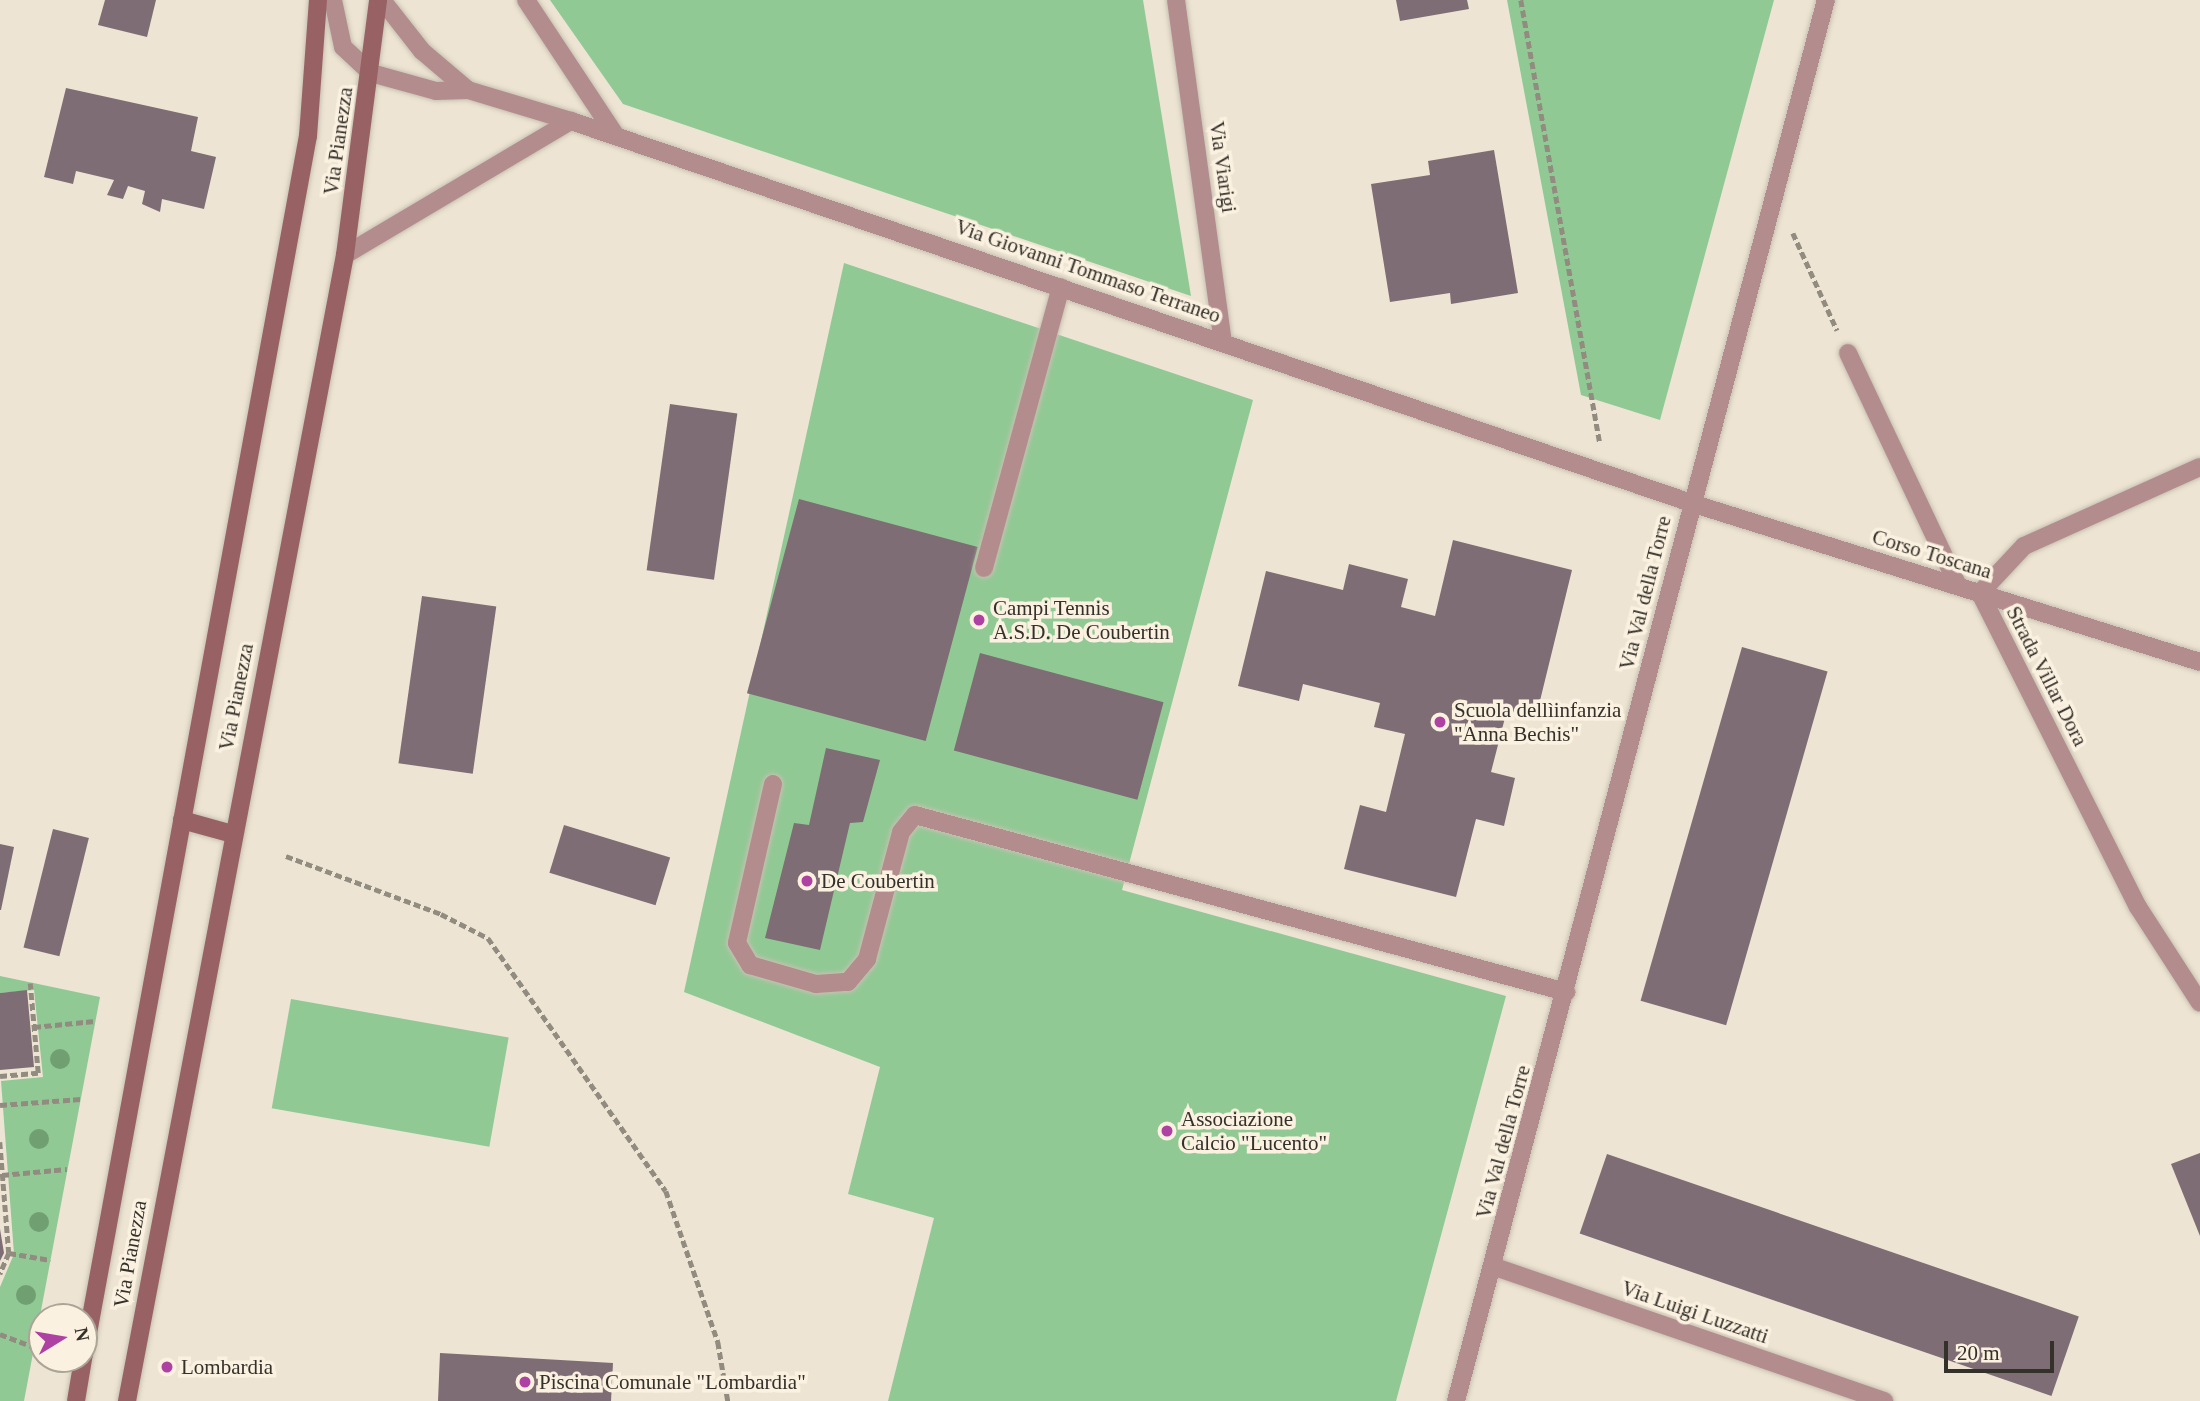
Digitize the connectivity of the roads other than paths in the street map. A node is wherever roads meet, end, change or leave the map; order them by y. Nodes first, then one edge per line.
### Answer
1 (318, 0) edge
2 (333, 0) edge
3 (380, 0) edge
4 (526, 0) edge
5 (1176, 0) edge
6 (1826, 0) edge
7 (371, 73) junction
8 (468, 90) junction
9 (572, 121) junction
10 (616, 136) junction
11 (345, 255) junction
12 (1061, 287) junction
13 (1223, 341) junction
14 (1848, 353) road end
15 (2200, 467) edge
16 (1691, 503) junction
17 (984, 568) dead end
18 (1958, 586) junction
19 (1980, 593) junction
20 (2200, 662) edge
21 (773, 784) dead end
22 (182, 820) junction
23 (233, 834) junction
24 (1566, 992) junction
25 (2200, 1003) edge
26 (1492, 1266) junction
27 (94, 1303) edge
28 (81, 1373) edge
29 (76, 1401) edge
30 (127, 1401) edge
31 (1456, 1401) edge
32 (1884, 1401) edge

1 - 22 street, Via Pianezza
2 - 7 street, Via Giovanni Tommaso Terraneo
3 - 7 street, Via Pianezza
3 - 8 street, Via Giovanni Tommaso Terraneo
4 - 10 street
5 - 13 street, Via Viarigi
6 - 16 street, Via Val della Torre
7 - 8 street, Via Giovanni Tommaso Terraneo
7 - 11 street, Via Pianezza
8 - 9 street, Via Giovanni Tommaso Terraneo
9 - 10 street, Via Giovanni Tommaso Terraneo
9 - 11 street
10 - 12 street, Via Giovanni Tommaso Terraneo
11 - 23 street, Via Pianezza
12 - 13 street, Via Giovanni Tommaso Terraneo
12 - 17 street
13 - 16 street, Via Giovanni Tommaso Terraneo
14 - 18 street
15 - 19 street, Strada Villar Dora
16 - 18 street, Corso Toscana
16 - 24 street, Via Val della Torre
18 - 19 street, Corso Toscana
19 - 20 street, Corso Toscana
19 - 25 street, Strada Villar Dora
21 - 24 street
22 - 23 street
22 - 27 street, Via Pianezza
23 - 30 street, Via Pianezza
24 - 26 street, Via Val della Torre
26 - 31 street, Via Val della Torre
26 - 32 street, Via Luigi Luzzatti
28 - 29 street, Via Pianezza

